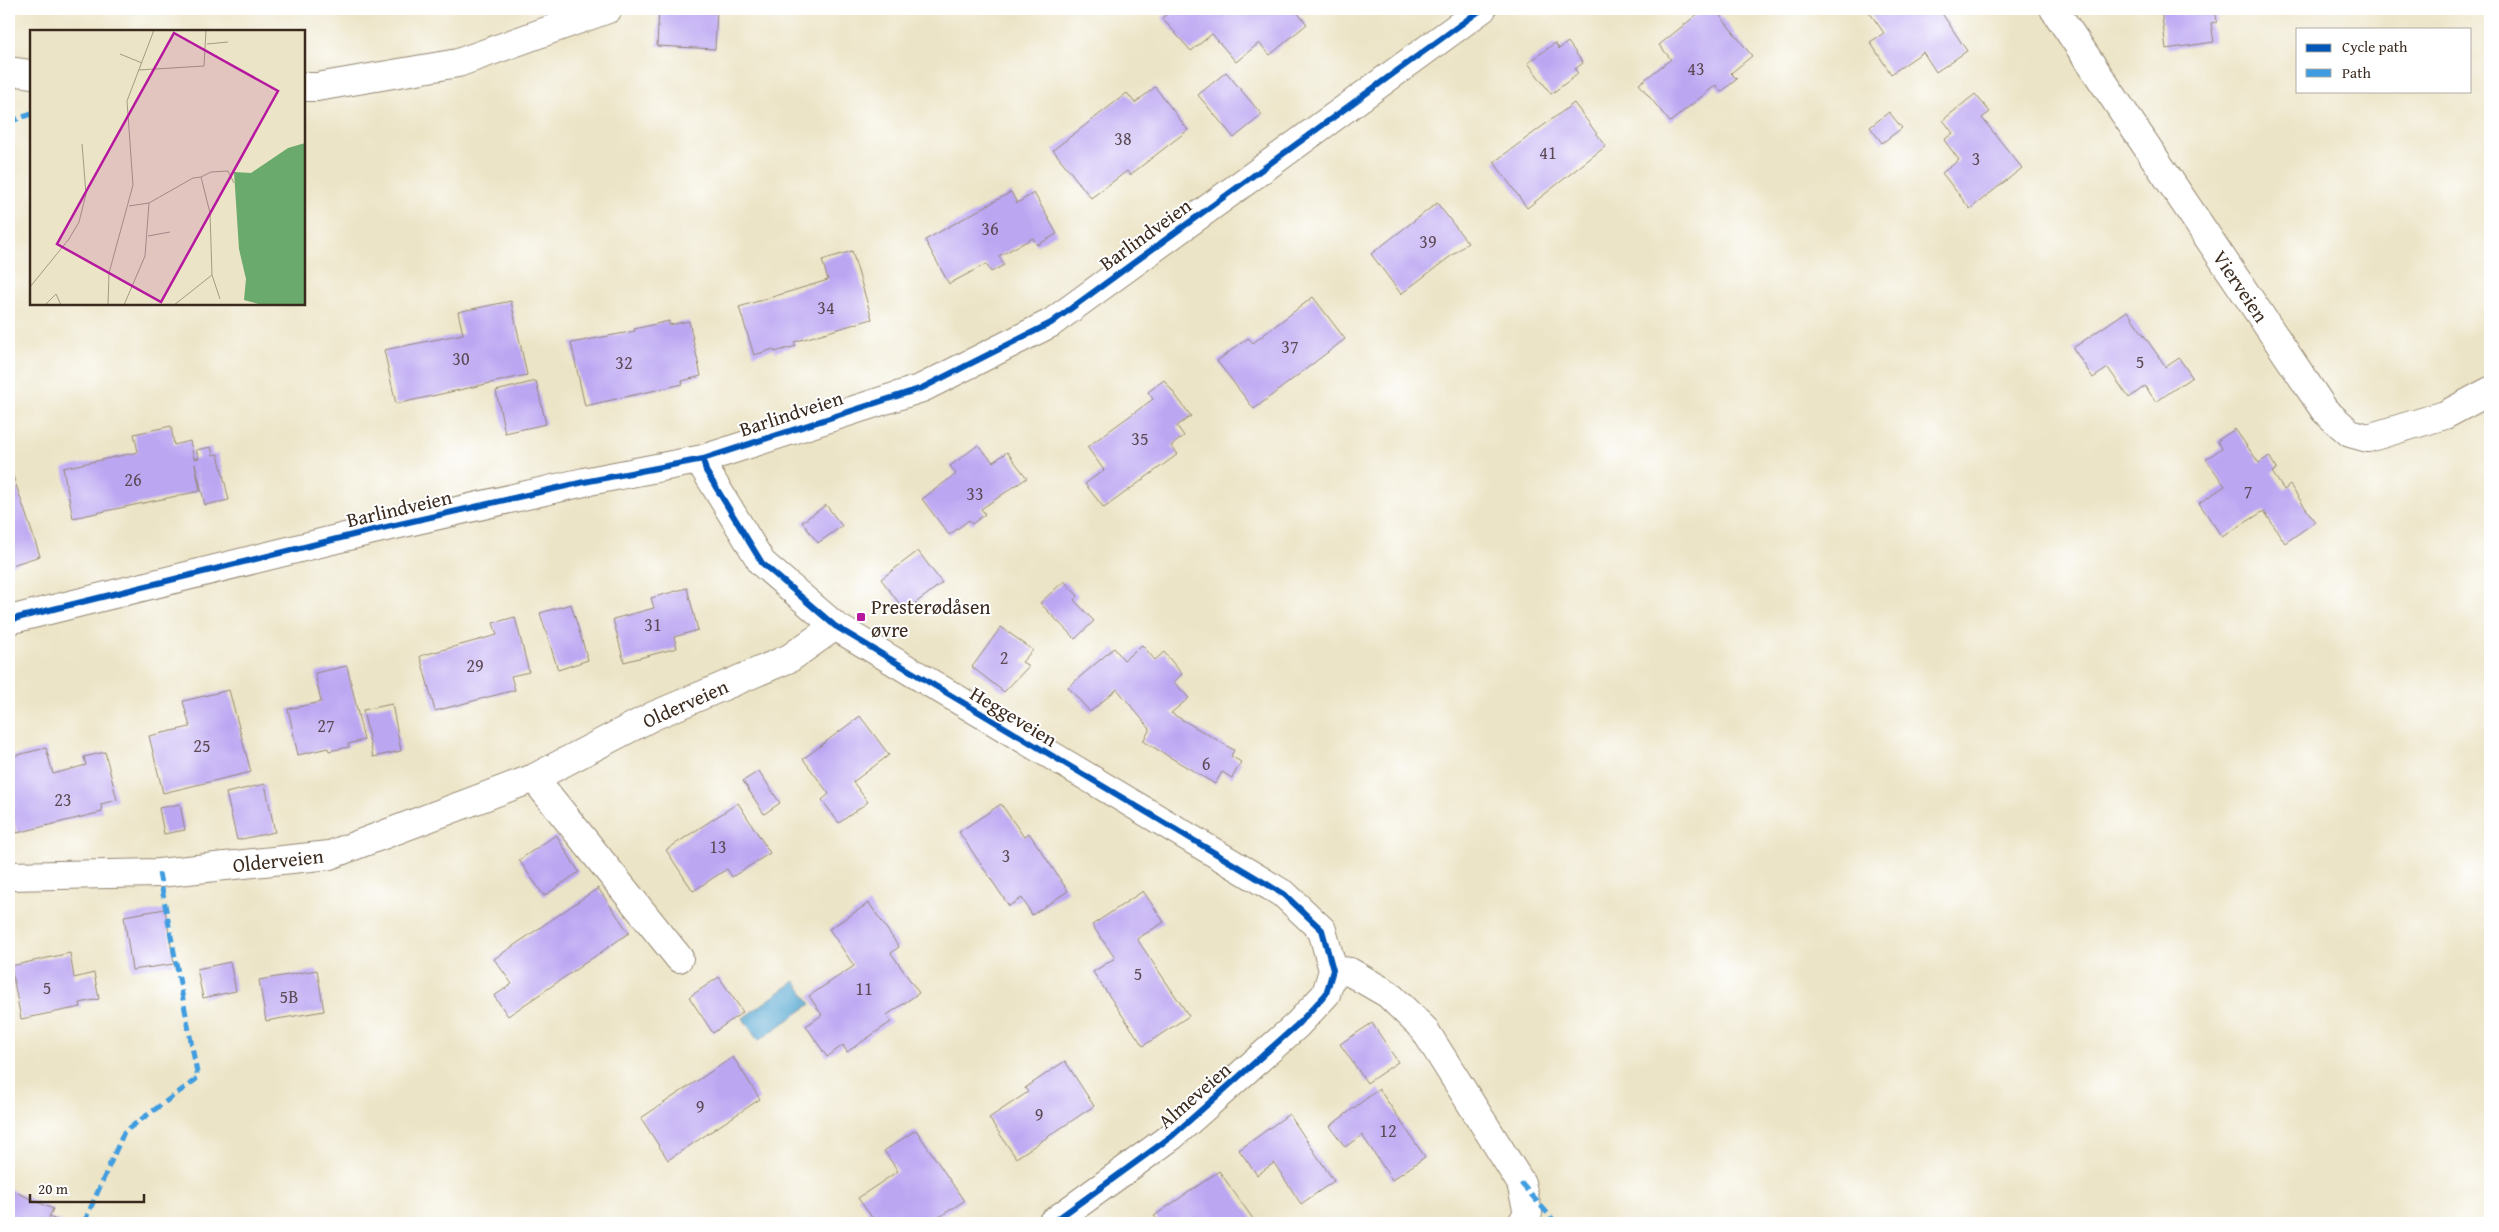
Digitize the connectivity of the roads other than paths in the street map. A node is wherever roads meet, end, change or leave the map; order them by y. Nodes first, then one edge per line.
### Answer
1 (608, 9) edge
2 (1482, 9) edge
3 (2054, 9) edge
4 (9, 71) edge
5 (30, 74) edge
6 (305, 87) edge
7 (2490, 392) edge
8 (703, 459) junction
9 (9, 620) edge
10 (835, 626) junction
11 (534, 778) junction
12 (9, 876) edge
13 (679, 958) dead end
14 (1332, 970) junction
15 (1052, 1223) edge
16 (1522, 1223) edge

1 - 6 street
2 - 8 street, Barlindveien
3 - 7 street, Vierveien
4 - 5 street
8 - 9 street, Barlindveien
8 - 10 street, Heggeveien
10 - 11 street, Olderveien
10 - 14 street, Heggeveien
11 - 12 street, Olderveien
11 - 13 street
14 - 15 street, Almeveien
14 - 16 street

